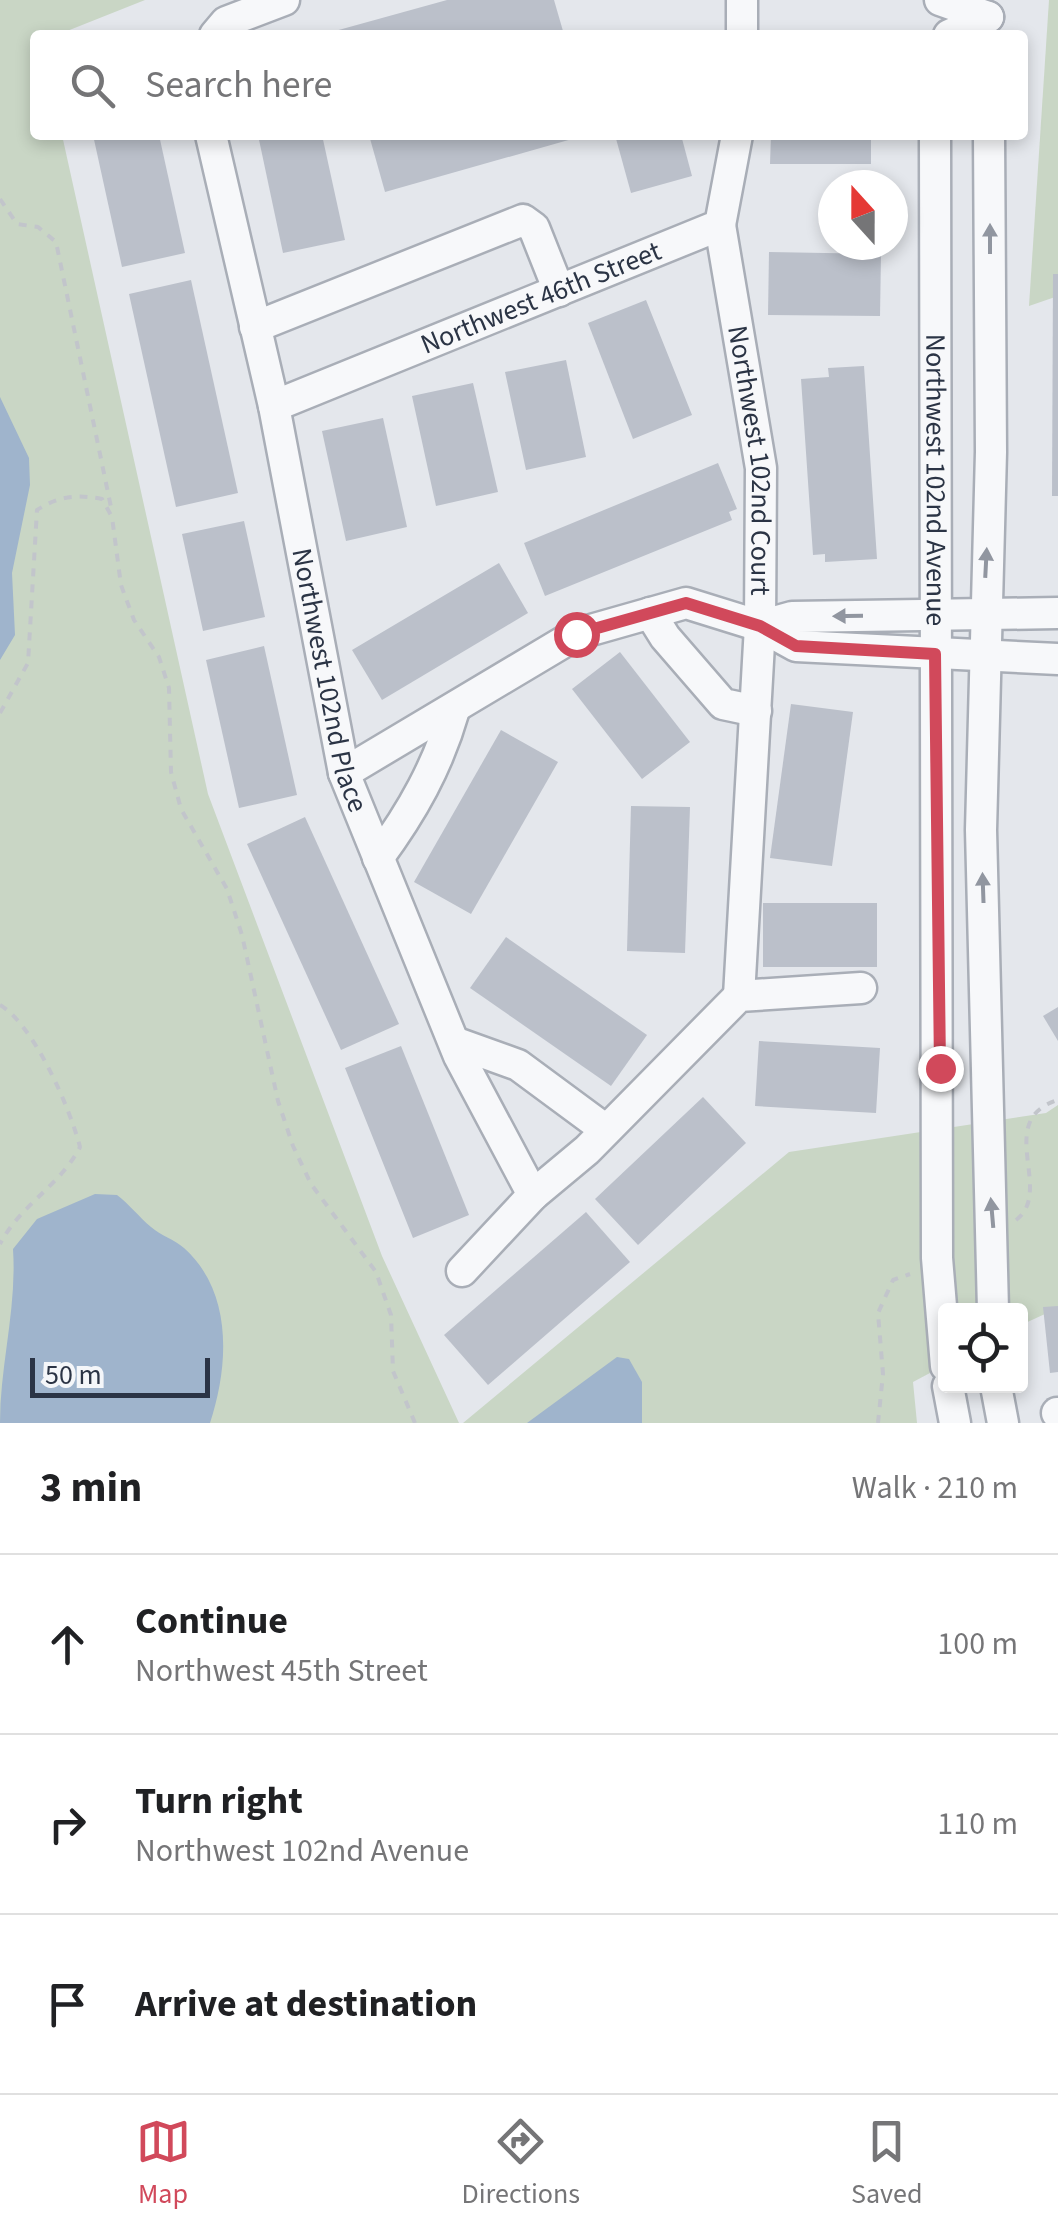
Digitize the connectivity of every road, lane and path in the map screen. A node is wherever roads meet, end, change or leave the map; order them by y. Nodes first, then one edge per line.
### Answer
1 (284, 0) edge
2 (742, 0) edge
3 (937, 0) edge
4 (989, 17) edge
5 (221, 28) edge
6 (742, 30) edge
7 (934, 30) edge
8 (959, 30) edge
9 (211, 140) edge
10 (735, 140) edge
11 (935, 140) edge
12 (989, 140) edge
13 (0, 199) edge
14 (720, 225) junction
15 (559, 290) junction
16 (256, 327) junction
17 (274, 406) junction
18 (112, 517) junction
19 (936, 612) junction
20 (983, 612) junction
21 (650, 613) junction
22 (1058, 613) edge
23 (760, 626) junction
24 (935, 654) junction
25 (983, 655) junction
26 (1058, 659) edge
27 (454, 710) junction
28 (756, 712) junction
29 (0, 713) edge
30 (344, 772) junction
31 (378, 858) junction
32 (860, 988) dead end
33 (739, 996) junction
34 (0, 1005) edge
35 (454, 1042) junction
36 (606, 1130) junction
37 (533, 1194) junction
38 (0, 1244) edge
39 (462, 1271) dead end
40 (941, 1303) edge
41 (992, 1303) edge
42 (949, 1393) edge
43 (997, 1393) edge
44 (415, 1423) edge
45 (955, 1423) edge
46 (1003, 1423) edge

1 - 5 street
2 - 6 street
3 - 4 street
3 - 7 street
4 - 8 street
9 - 16 street, Northwest 102nd Place
10 - 14 street
11 - 19 street, Northwest 102nd Avenue
20 -> 12 street, Northwest 102nd Avenue
13 - 18 path
14 - 15 street, Northwest 46th Street
14 - 23 street, Northwest 102nd Court
15 - 16 street
15 - 17 street, Northwest 46th Street
16 - 17 street, Northwest 102nd Place
17 - 30 street, Northwest 102nd Place
18 - 29 path
18 - 44 path
19 - 20 street
19 -> 23 street
19 - 24 street, Northwest 102nd Avenue
20 - 22 street
20 - 25 street, Northwest 102nd Avenue
21 - 23 street
21 - 27 street
21 - 28 street
23 - 24 street
23 - 28 street, Northwest 102nd Court
24 - 25 street
24 - 40 street, Northwest 102nd Avenue
25 - 26 street
41 -> 25 street, Northwest 102nd Avenue
27 - 30 street
27 - 31 street
28 - 33 street, Northwest 102nd Court
30 - 31 street, Northwest 102nd Place
31 - 35 street, Northwest 102nd Place
32 - 33 street
33 - 36 street
34 - 38 path
35 - 36 street
35 - 37 street, Northwest 102nd Place
36 - 37 street
37 - 39 street
42 - 45 street
43 - 46 street

